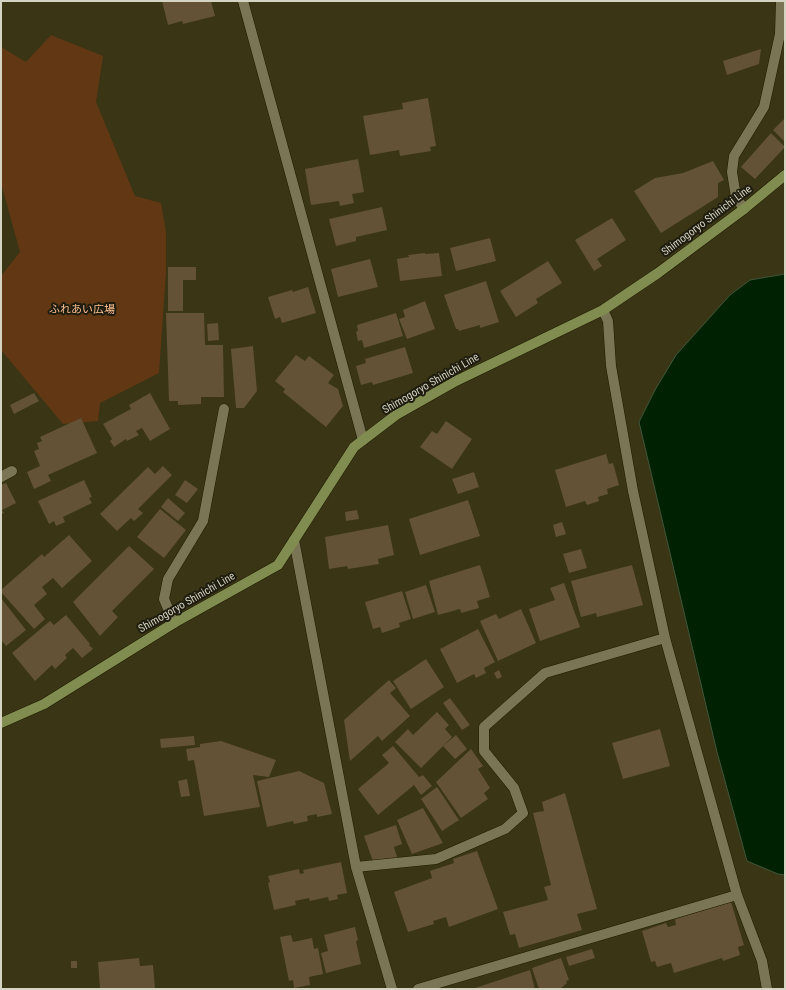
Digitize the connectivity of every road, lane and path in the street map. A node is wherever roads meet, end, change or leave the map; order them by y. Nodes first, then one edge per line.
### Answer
1 (243, 1) edge
2 (771, 1) edge
3 (781, 4) edge
4 (785, 175) edge
5 (744, 209) junction
6 (603, 310) junction
7 (224, 409) dead end
8 (363, 440) junction
9 (12, 471) dead end
10 (1, 477) edge
11 (294, 540) junction
12 (174, 623) junction
13 (665, 638) junction
14 (1, 722) edge
15 (356, 867) junction
16 (737, 895) junction
17 (392, 989) edge
18 (418, 989) edge
19 (768, 989) edge

1 - 8 street
2 - 3 street
3 - 5 street
4 - 5 main road, Shimogoryo Shinichi Line
5 - 6 main road, Shimogoryo Shinichi Line
6 - 8 main road, Shimogoryo Shinichi Line
6 - 13 street
7 - 12 street
8 - 11 main road, Shimogoryo Shinichi Line
9 - 10 street
11 - 12 main road, Shimogoryo Shinichi Line
11 - 15 street
12 - 14 main road, Shimogoryo Shinichi Line
13 - 15 street
13 - 16 street
15 - 17 street
16 - 18 street
16 - 19 street

